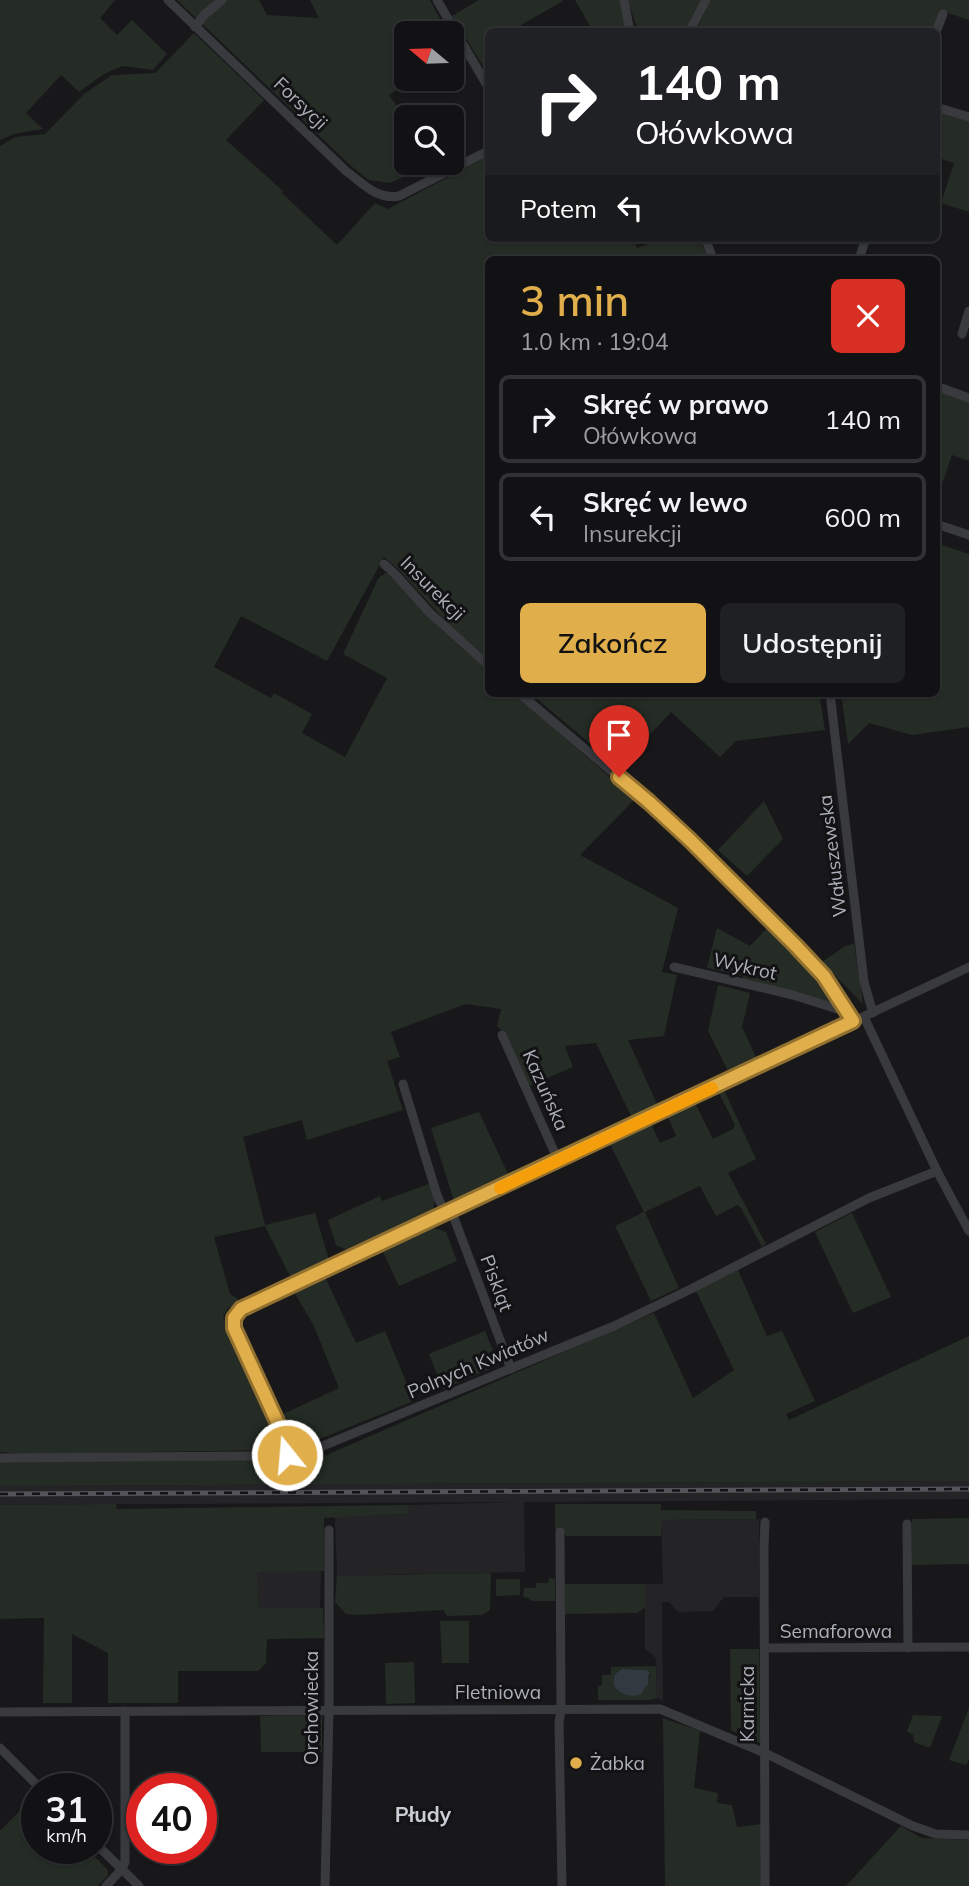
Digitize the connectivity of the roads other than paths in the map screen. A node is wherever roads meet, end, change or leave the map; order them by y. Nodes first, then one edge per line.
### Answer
1 (168, 0) edge
2 (222, 0) edge
3 (437, 0) edge
4 (624, 0) edge
5 (706, 0) edge
6 (943, 14) dead end
7 (195, 27) junction
8 (630, 28) edge
9 (691, 28) edge
10 (938, 28) edge
11 (485, 82) edge
12 (940, 108) edge
13 (969, 117) edge
14 (485, 153) edge
15 (969, 311) edge
16 (962, 334) dead end
17 (940, 387) edge
18 (969, 398) edge
19 (940, 525) edge
20 (969, 536) edge
21 (384, 564) dead end
22 (485, 663) edge
23 (524, 697) edge
24 (830, 697) edge
25 (674, 967) dead end
26 (969, 967) edge
27 (847, 1012) junction
28 (868, 1015) junction
29 (853, 1021) junction
30 (502, 1035) dead end
31 (403, 1084) dead end
32 (558, 1160) junction
33 (937, 1171) junction
34 (448, 1212) junction
35 (969, 1231) edge
36 (511, 1368) junction
37 (287, 1455) junction
38 (0, 1458) edge
39 (765, 1522) dead end
40 (907, 1524) dead end
41 (329, 1530) dead end
42 (560, 1532) dead end
43 (969, 1647) edge
44 (765, 1648) junction
45 (908, 1648) junction
46 (561, 1709) junction
47 (330, 1710) junction
48 (125, 1711) junction
49 (0, 1712) edge
50 (0, 1748) edge
51 (765, 1753) junction
52 (25, 1773) edge
53 (969, 1835) edge
54 (112, 1860) edge
55 (122, 1870) junction
56 (106, 1886) edge
57 (139, 1886) edge
58 (325, 1886) edge
59 (562, 1886) edge
60 (765, 1886) edge

1 - 7 street, Forsycji
2 - 7 street
3 - 11 street
4 - 8 street
5 - 9 street
6 - 10 street
7 - 14 street, Forsycji
12 - 13 street
15 - 16 street
17 - 18 street
19 - 20 street
21 - 22 street, Insurekcji
23 - 27 street
24 - 28 street, Wałuszewska
25 - 27 street, Wykrot
26 - 28 street
27 - 29 street
28 - 29 street
28 - 33 street, Wałuszewska
29 - 32 street
30 - 32 street, Kazuńska
31 - 34 street, Piskląt
32 - 34 street
33 - 35 street, Wałuszewska
33 - 36 street, Polnych Kwiatów
34 - 36 street, Piskląt
34 - 37 street
36 - 37 street, Polnych Kwiatów
37 - 38 street, Polnych Kwiatów
39 - 44 street, Karnicka
40 - 45 street, Semaforowa
41 - 47 street, Orchowiecka
42 - 46 street
43 - 45 street, Semaforowa
44 - 45 street, Semaforowa
44 - 51 street, Karnicka
46 - 47 street, Fletniowa
46 - 51 street, Fletniowa
46 - 59 street
47 - 48 street, Fletniowa
47 - 58 street, Orchowiecka
48 - 49 street, Fletniowa
48 - 55 street
50 - 52 street
51 - 53 street, Fletniowa
51 - 60 street, Karnicka
54 - 55 street
55 - 56 street
55 - 57 street

